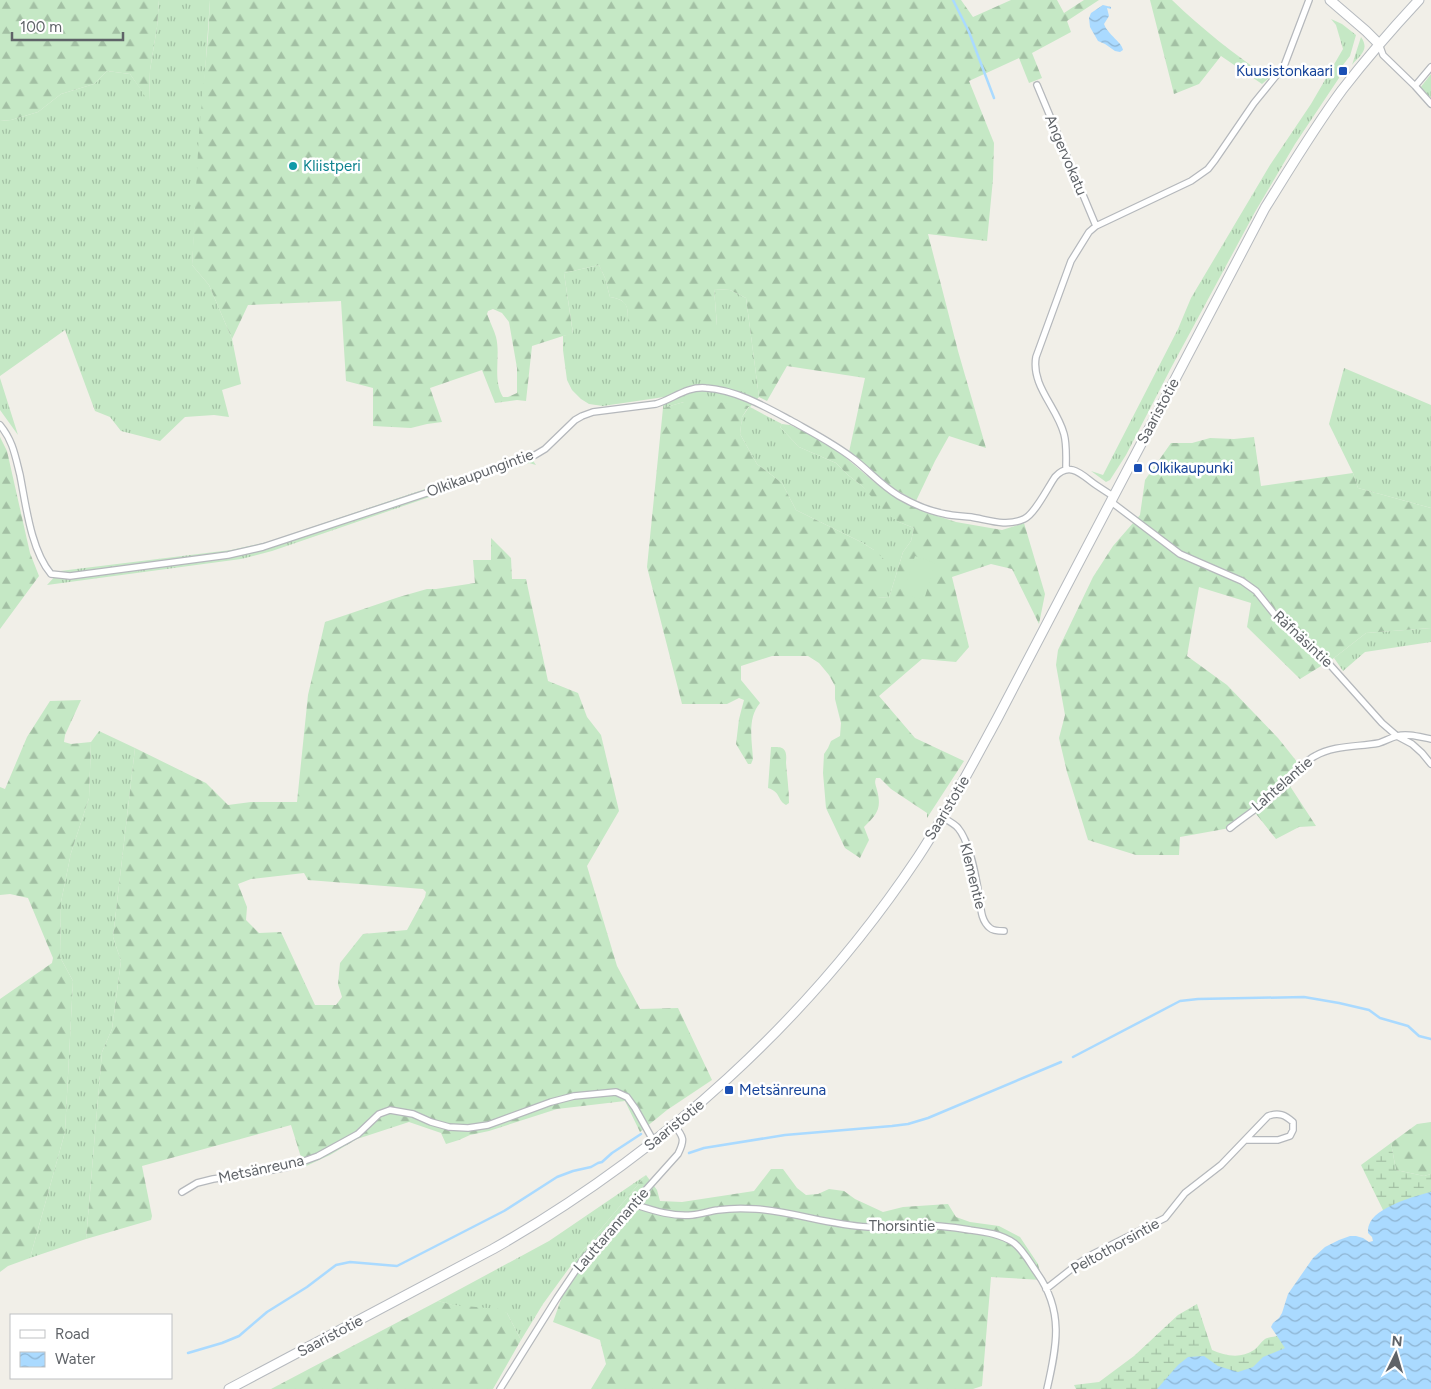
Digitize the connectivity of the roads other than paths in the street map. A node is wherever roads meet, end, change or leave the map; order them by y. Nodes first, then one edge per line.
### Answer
1 (1309, 0) edge
2 (1330, 0) edge
3 (1419, 0) edge
4 (1379, 44) junction
5 (1431, 67) edge
6 (1037, 85) dead end
7 (1415, 86) junction
8 (1431, 104) edge
9 (1096, 226) junction
10 (0, 425) edge
11 (1066, 469) junction
12 (1112, 499) junction
13 (1397, 736) junction
14 (1431, 738) edge
15 (1431, 764) edge
16 (942, 817) junction
17 (1230, 828) dead end
18 (1004, 931) dead end
19 (674, 1125) junction
20 (1246, 1140) junction
21 (654, 1142) junction
22 (182, 1192) dead end
23 (633, 1204) junction
24 (1046, 1289) junction
25 (229, 1389) edge
26 (500, 1389) edge
27 (1047, 1389) edge

1 - 9 street
2 - 4 main road
3 - 4 main road, Saaristotie
4 - 7 street
4 - 12 main road, Saaristotie
5 - 7 street
6 - 9 street, Angervokatu
7 - 8 street
9 - 11 street
10 - 11 street, Olkikaupungintie
11 - 12 street
12 - 13 street, Räfnäsintie
12 - 16 main road, Saaristotie
13 - 14 street, Lahtelantie
13 - 15 street, Räfnäsintie
13 - 17 street, Lahtelantie
16 - 18 street, Klementie
16 - 19 main road, Saaristotie
19 - 21 main road, Saaristotie
19 - 23 street, Lauttarannantie
20 - 20 street, Peltothorsintie
20 - 24 street, Peltothorsintie
21 - 22 street, Metsänreuna
21 - 25 main road, Saaristotie
23 - 24 street, Thorsintie
23 - 26 street, Lauttarannantie
24 - 27 street, Thorsintie

